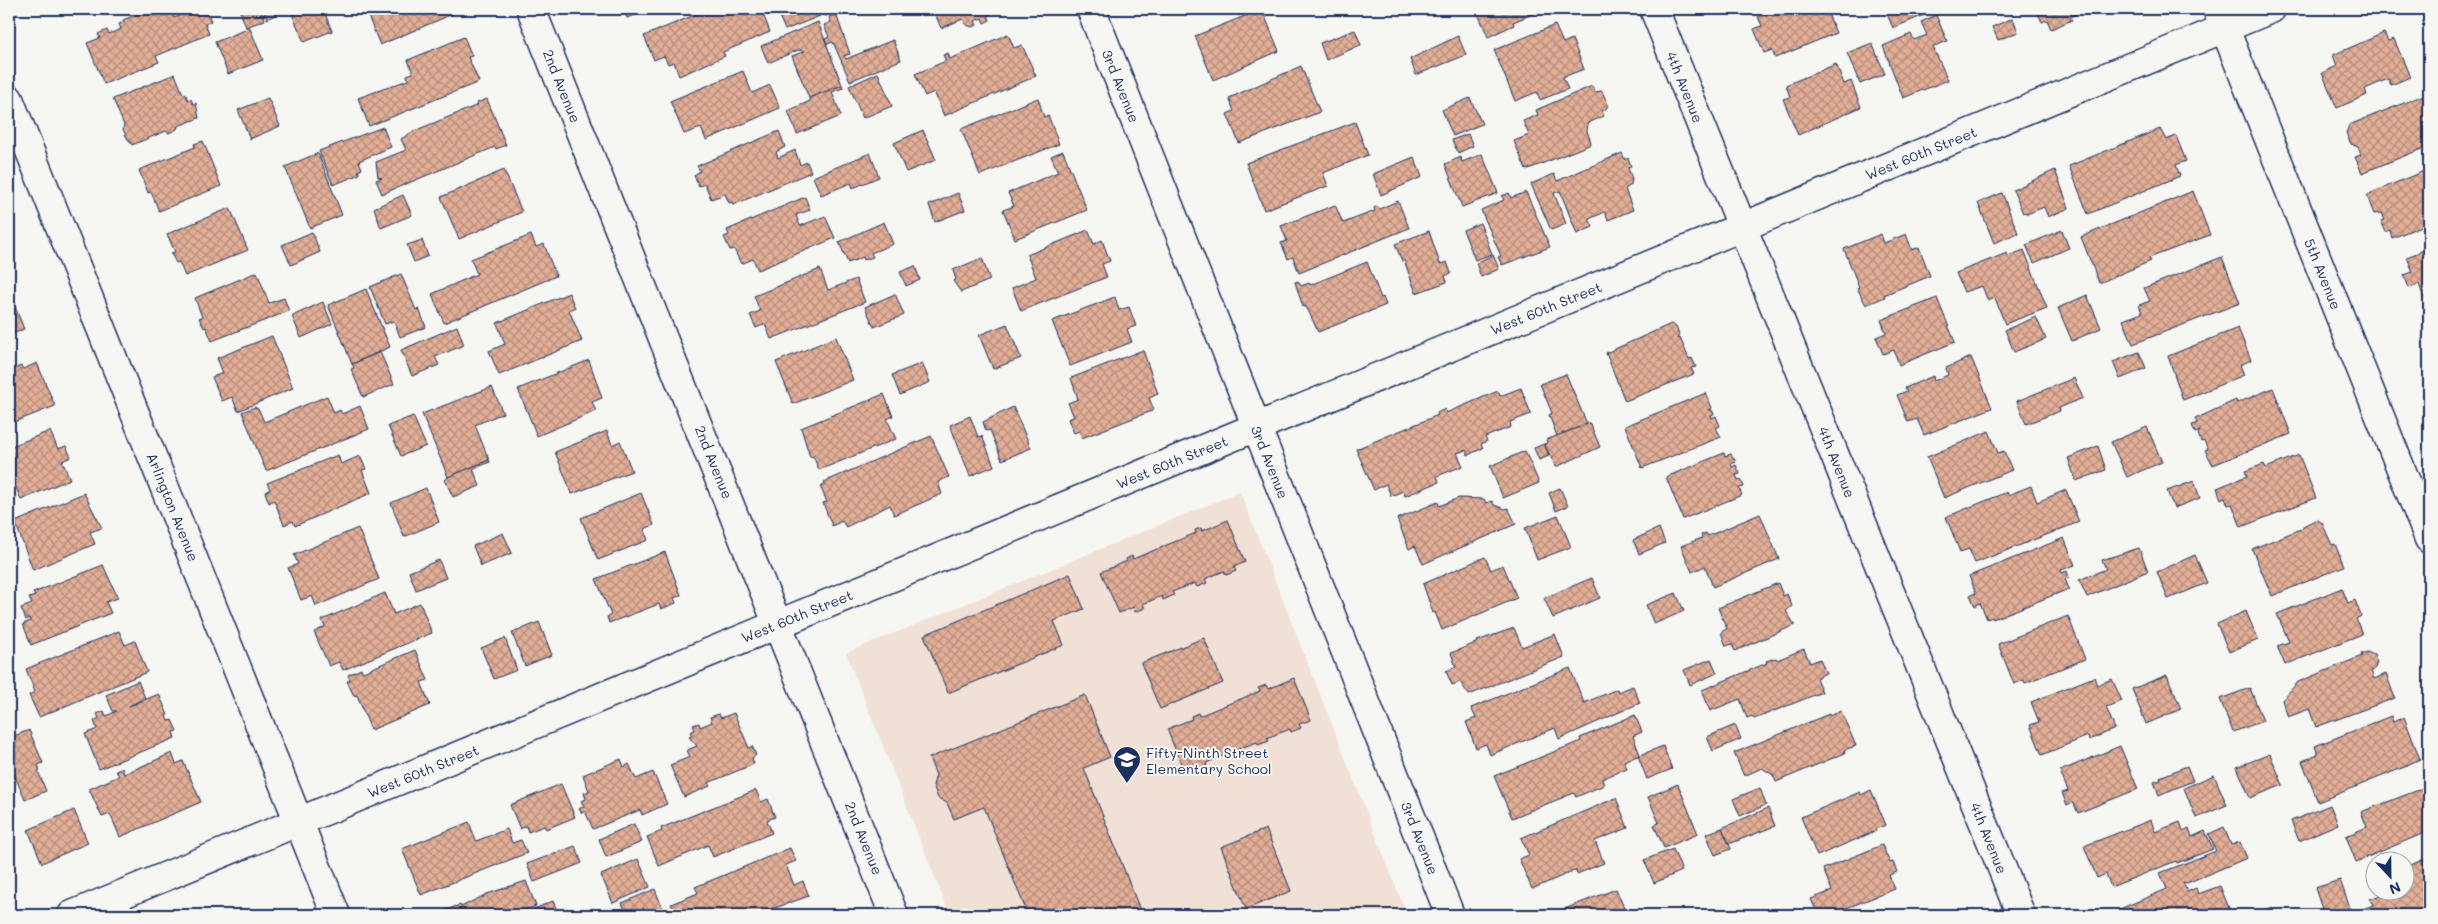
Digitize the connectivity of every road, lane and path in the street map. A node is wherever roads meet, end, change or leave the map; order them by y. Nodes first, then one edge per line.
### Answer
1 (531, 9) edge
2 (1091, 9) edge
3 (1654, 9) edge
4 (2271, 9) edge
5 (2221, 18) edge
6 (9, 99) edge
7 (1741, 228) junction
8 (1256, 427) junction
9 (2429, 539) edge
10 (779, 624) junction
11 (299, 822) junction
12 (72, 915) edge
13 (336, 915) edge
14 (894, 915) edge
15 (1450, 915) edge
16 (2021, 915) edge

1 - 10 street, 2nd Avenue
2 - 8 street, 3rd Avenue
3 - 7 street, 4th Avenue
4 - 5 street, West 60th Street
5 - 7 street, West 60th Street
5 - 9 street, 5th Avenue
6 - 11 street, Arlington Avenue
7 - 8 street, West 60th Street
7 - 16 street, 4th Avenue
8 - 10 street, West 60th Street
8 - 15 street, 3rd Avenue
10 - 11 street, West 60th Street
10 - 14 street, 2nd Avenue
11 - 12 street, West 60th Street
11 - 13 street, Arlington Avenue

